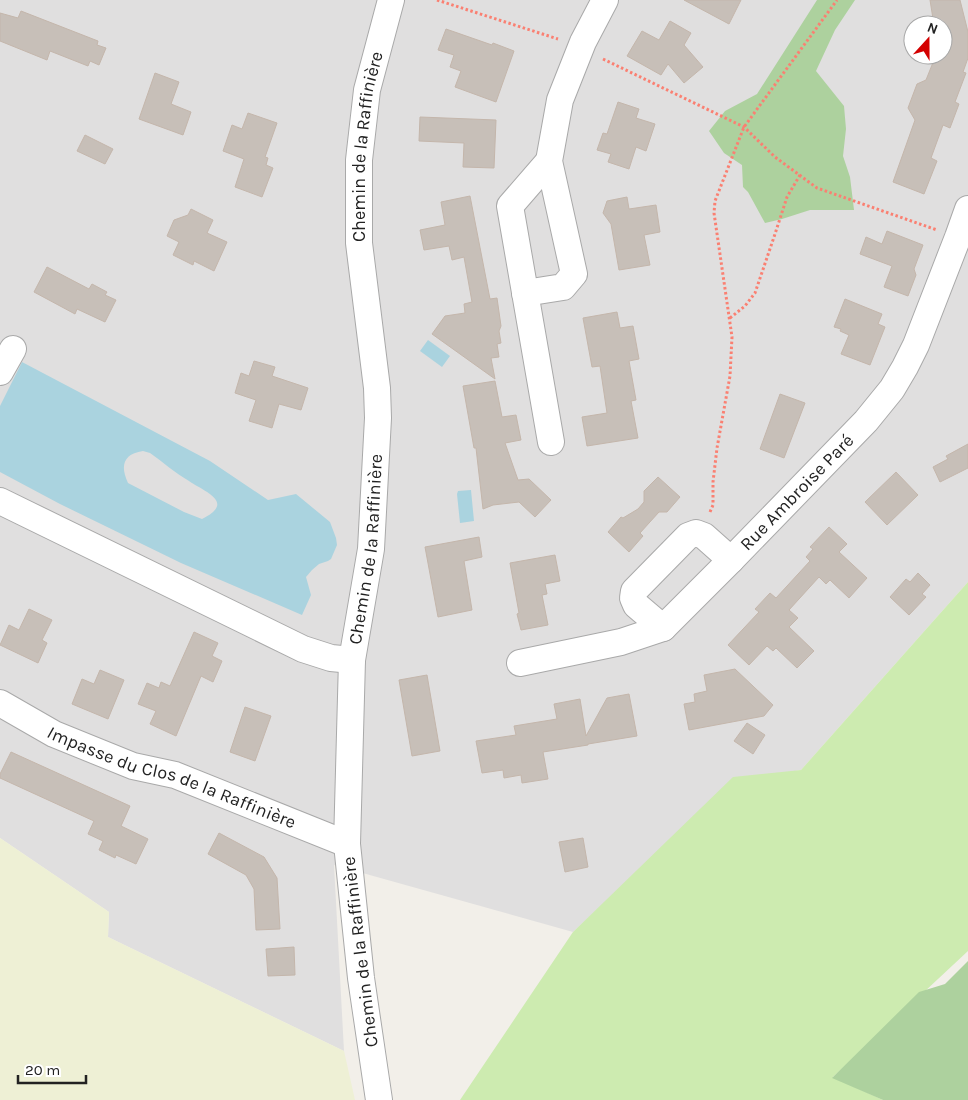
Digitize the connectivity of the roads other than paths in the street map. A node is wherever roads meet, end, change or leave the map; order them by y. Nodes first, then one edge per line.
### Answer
1 (391, 0) edge
2 (605, 0) edge
3 (549, 161) junction
4 (968, 209) edge
5 (525, 293) junction
6 (14, 349) dead end
7 (0, 372) edge
8 (551, 442) dead end
9 (0, 501) edge
10 (731, 560) junction
11 (663, 628) junction
12 (352, 660) junction
13 (520, 663) dead end
14 (0, 703) edge
15 (347, 844) junction
16 (378, 1100) edge

1 - 12 street, Chemin de la Raffinière
2 - 3 street
3 - 5 street
3 - 5 street
4 - 10 street, Rue Ambroise Paré
5 - 8 street
6 - 7 street
9 - 12 street
10 - 11 street, Rue Ambroise Paré
10 - 11 street
11 - 13 street, Rue Ambroise Paré
12 - 15 street, Chemin de la Raffinière
14 - 15 street, Impasse du Clos de la Raffinière
15 - 16 street, Chemin de la Raffinière

